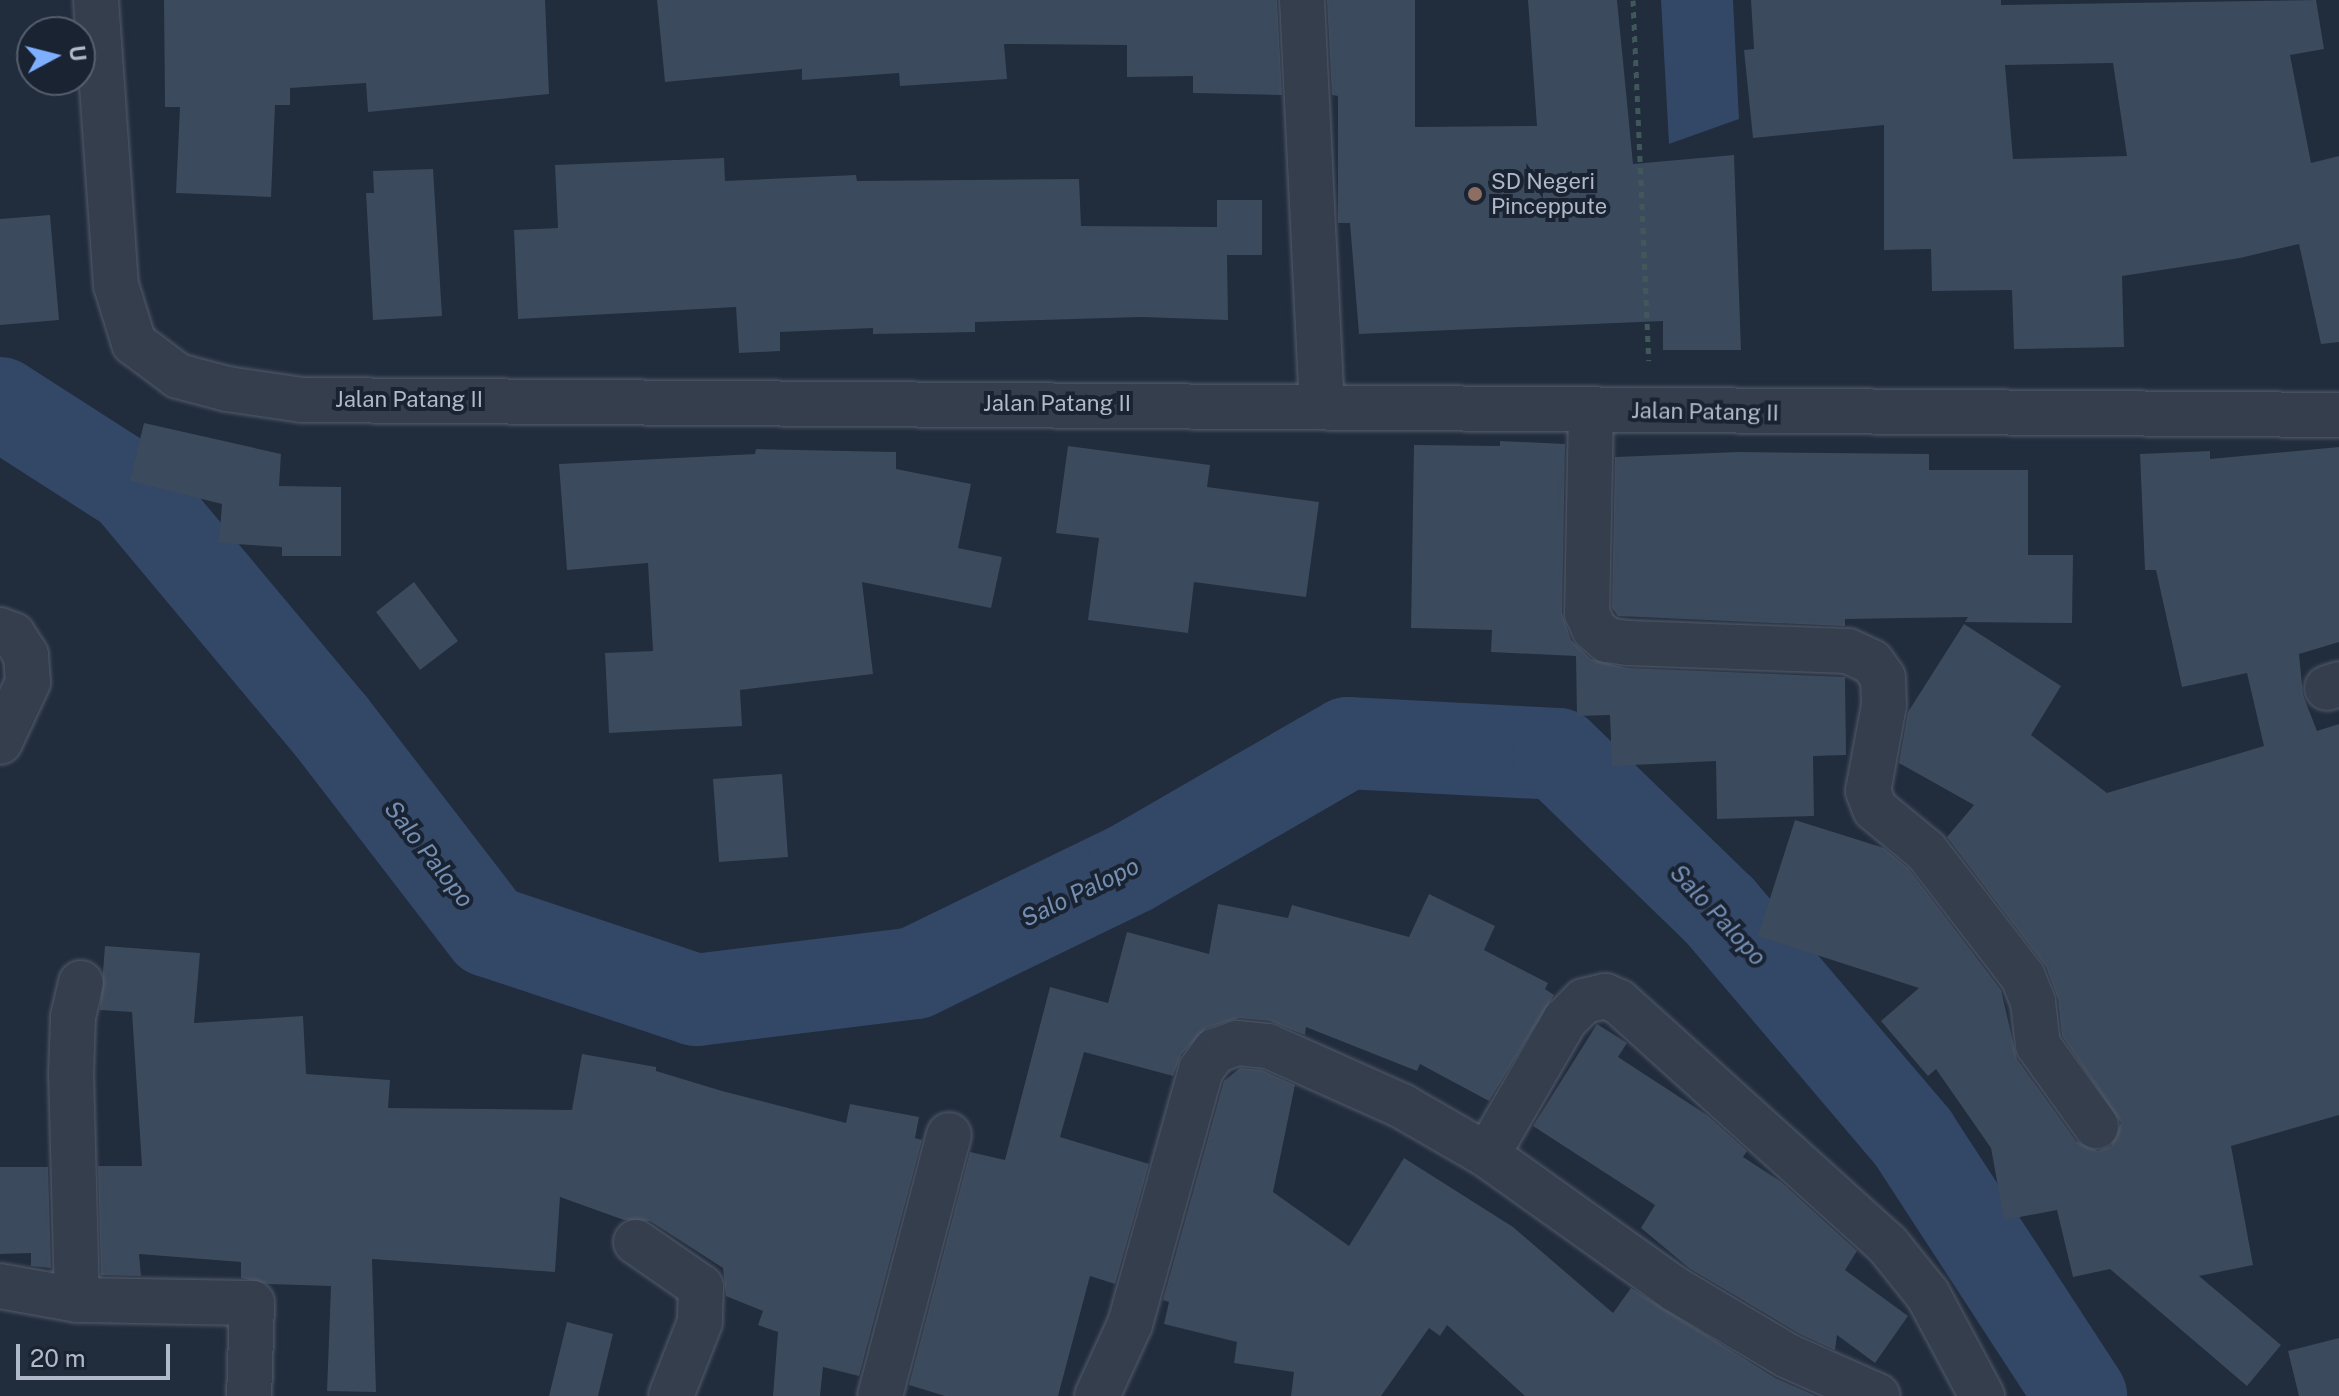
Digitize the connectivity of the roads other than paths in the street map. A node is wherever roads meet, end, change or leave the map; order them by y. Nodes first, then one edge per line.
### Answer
1 (96, 0) edge
2 (1302, 0) edge
3 (1322, 405) junction
4 (1591, 410) junction
5 (2339, 415) edge
6 (0, 630) edge
7 (0, 742) edge
8 (81, 983) dead end
9 (2096, 1126) dead end
10 (949, 1135) dead end
11 (1487, 1155) junction
12 (636, 1242) dead end
13 (0, 1286) edge
14 (77, 1300) junction
15 (249, 1396) edge
16 (671, 1396) edge
17 (880, 1396) edge
18 (1097, 1396) edge
19 (1878, 1396) edge
20 (1982, 1396) edge

1 - 3 street, Jalan Patang II
2 - 3 street
3 - 4 street, Jalan Patang II
4 - 5 street, Jalan Patang II
4 - 9 street
6 - 7 street
8 - 14 street
10 - 17 street
11 - 18 street
11 - 19 street
11 - 20 street
12 - 16 street
13 - 14 street
14 - 15 street

